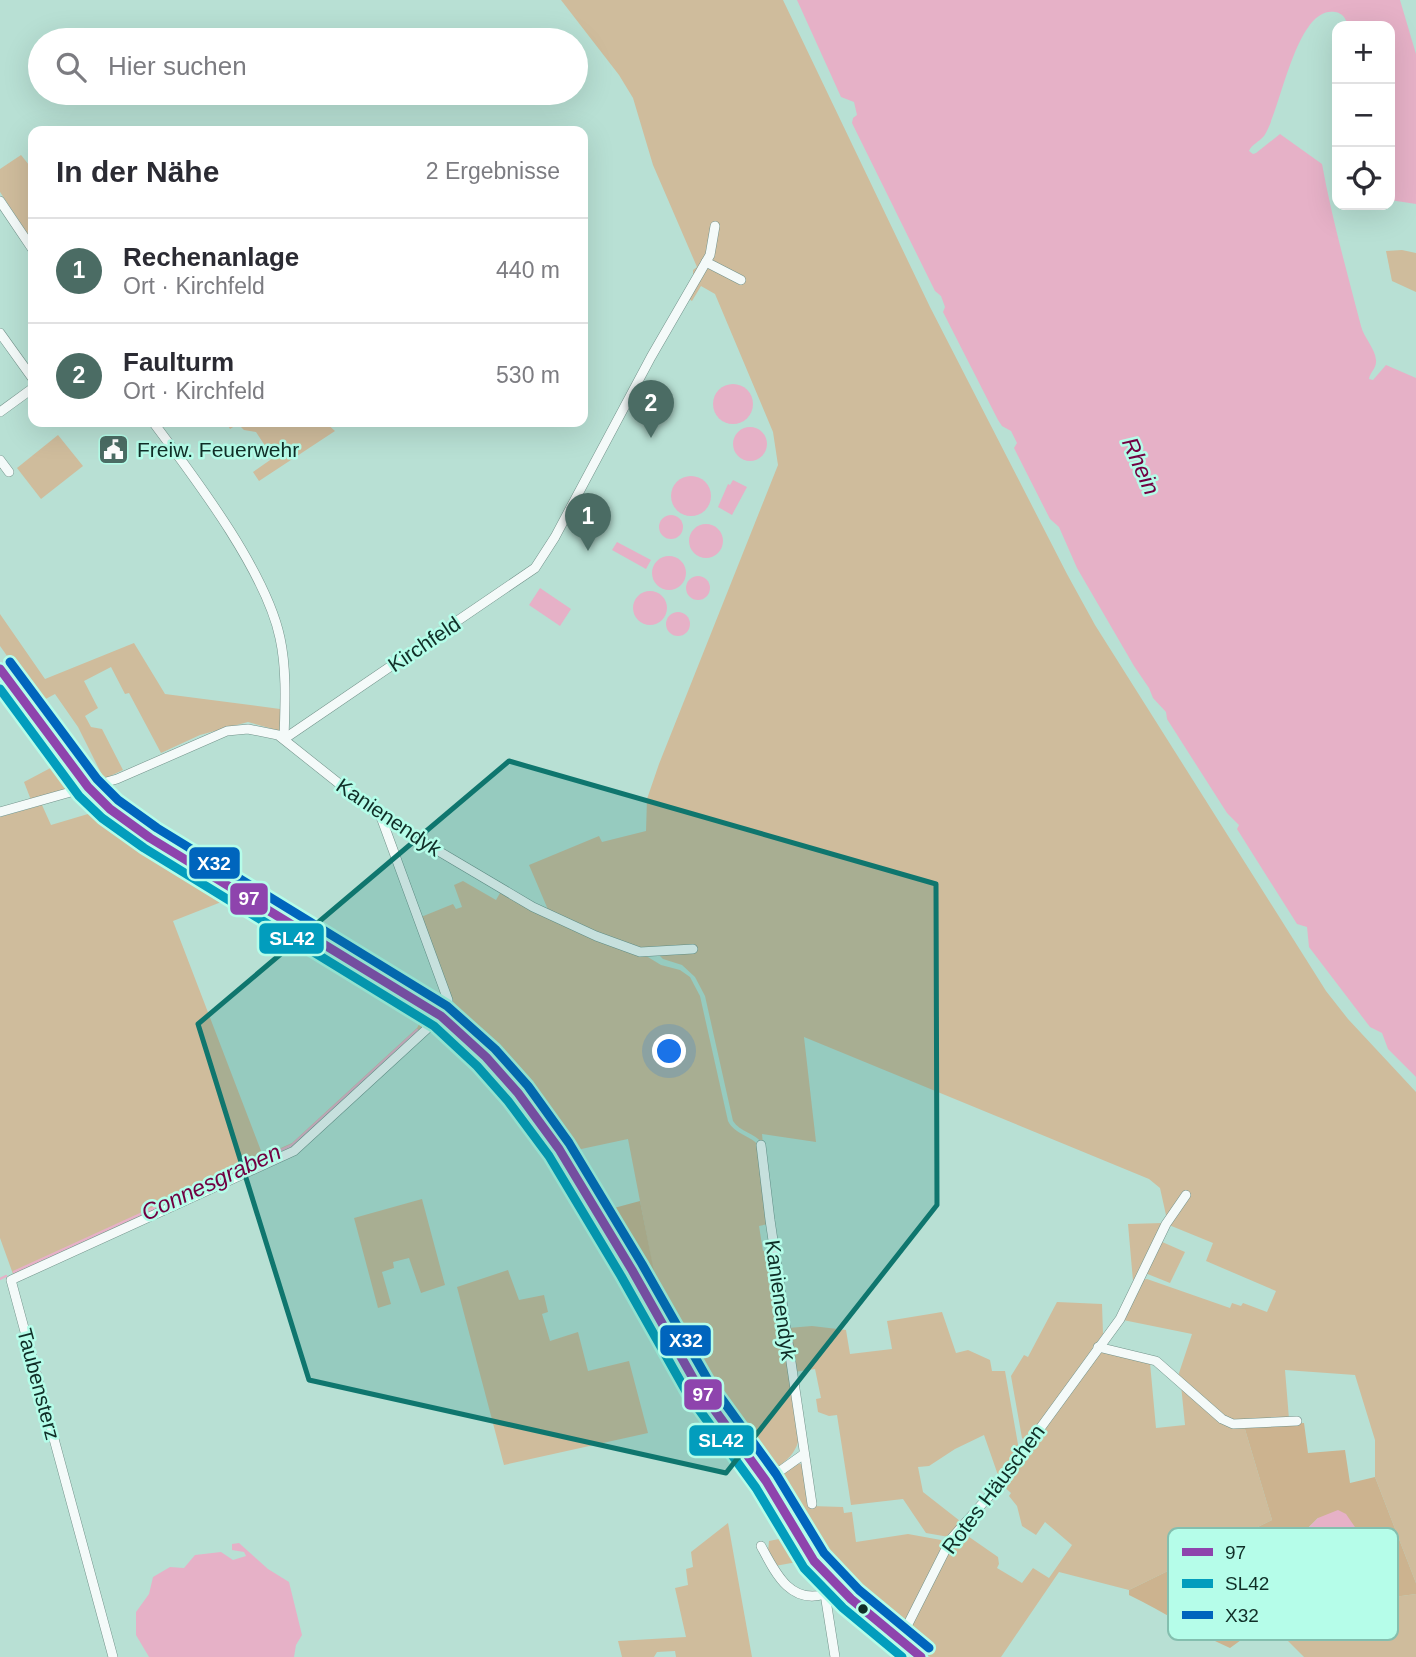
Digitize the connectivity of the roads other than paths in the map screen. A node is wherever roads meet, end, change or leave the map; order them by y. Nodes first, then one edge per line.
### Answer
1 (0, 201) edge
2 (715, 226) dead end
3 (28, 243) edge
4 (706, 262) junction
5 (741, 281) dead end
6 (0, 333) edge
7 (4, 345) edge
8 (28, 373) edge
9 (28, 392) edge
10 (0, 412) edge
11 (156, 427) edge
12 (0, 460) edge
13 (9, 472) dead end
14 (0, 669) edge
15 (284, 739) junction
16 (88, 788) junction
17 (0, 812) edge
18 (381, 817) junction
19 (694, 949) dead end
20 (441, 1016) junction
21 (761, 1145) dead end
22 (1186, 1195) dead end
23 (1098, 1347) junction
24 (1297, 1421) dead end
25 (804, 1454) junction
26 (766, 1481) junction
27 (812, 1504) dead end
28 (761, 1546) dead end
29 (835, 1584) junction
30 (825, 1594) junction
31 (900, 1640) junction
32 (113, 1657) edge
33 (835, 1657) edge
34 (921, 1657) edge

1 - 3 street
2 - 4 street, Kirchfeld
4 - 5 street
4 - 15 street, Kirchfeld
6 - 7 street
7 - 8 street
9 - 10 street
11 - 15 street
12 - 13 street
14 - 16 main road
15 - 16 street, Kanienendyk
15 - 18 street, Kanienendyk
16 - 17 street, Kanienendyk
16 - 20 main road
18 - 19 street, Kanienendyk
18 - 20 street
20 - 26 main road
20 - 32 street, Taubensterz
21 - 25 street, Kanienendyk
22 - 23 street, Rotes Häuschen
23 - 24 street
23 - 31 street, Rotes Häuschen
25 - 26 street
25 - 27 street, Kanienendyk
26 - 29 main road
28 - 30 street
29 - 30 street
29 - 31 main road
30 - 33 street
31 - 34 main road

